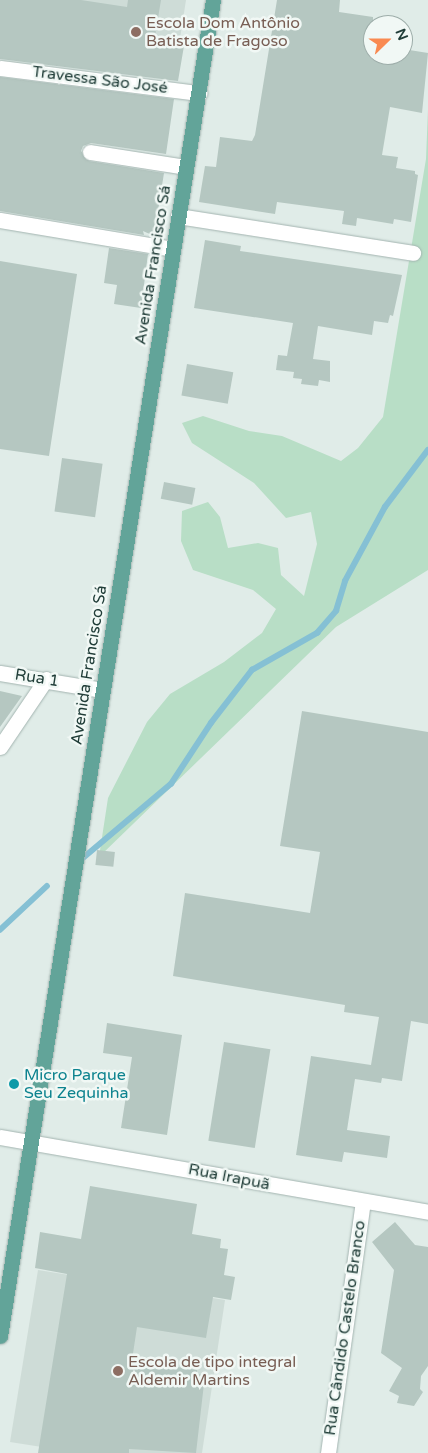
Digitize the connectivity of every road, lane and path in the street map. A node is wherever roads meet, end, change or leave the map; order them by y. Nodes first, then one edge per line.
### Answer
1 (213, 0) edge
2 (0, 68) edge
3 (199, 93) junction
4 (90, 152) dead end
5 (186, 167) junction
6 (178, 216) junction
7 (0, 220) edge
8 (173, 249) junction
9 (413, 253) dead end
10 (0, 673) edge
11 (46, 679) junction
12 (103, 690) junction
13 (0, 747) edge
14 (0, 1137) edge
15 (29, 1141) junction
16 (363, 1202) junction
17 (428, 1212) edge
18 (0, 1336) edge
19 (328, 1453) edge

1 - 3 main road, Avenida Francisco Sá
2 - 3 street, Travessa São José
3 - 5 main road, Avenida Francisco Sá
4 - 5 street
5 - 6 main road, Avenida Francisco Sá
6 - 8 main road, Avenida Francisco Sá
6 - 9 street
7 - 8 street
8 - 12 main road, Avenida Francisco Sá
10 - 11 street, Rua 1
11 - 12 street, Rua 1
11 - 13 street
12 - 15 main road, Avenida Francisco Sá
14 - 15 street, Rua Irapuã
15 - 16 street, Rua Irapuã
15 - 18 main road, Avenida Francisco Sá
16 - 17 street, Rua Irapuã
16 - 19 street, Rua Cândido Castelo Branco

